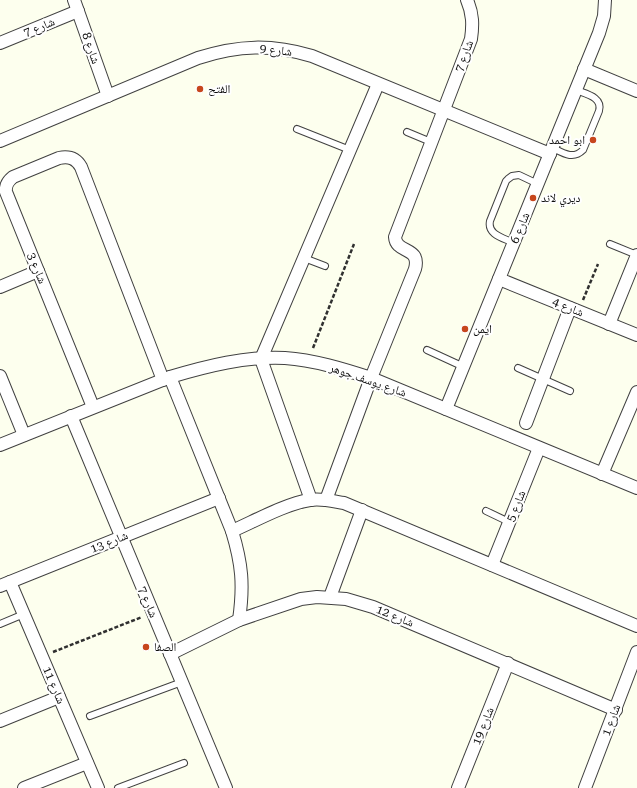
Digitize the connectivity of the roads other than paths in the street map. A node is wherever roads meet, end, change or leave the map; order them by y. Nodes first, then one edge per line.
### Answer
1 (467, 0) edge
2 (605, 0) edge
3 (76, 6) edge
4 (0, 43) edge
5 (584, 69) junction
6 (378, 84) junction
7 (576, 90) junction
8 (637, 91) edge
9 (108, 96) junction
10 (443, 110) junction
11 (297, 129) dead end
12 (407, 132) dead end
13 (0, 141) edge
14 (431, 142) junction
15 (350, 150) junction
16 (551, 151) junction
17 (538, 184) junction
18 (514, 243) junction
19 (610, 244) dead end
20 (637, 255) edge
21 (304, 258) junction
22 (325, 266) dead end
23 (38, 271) junction
24 (499, 279) junction
25 (0, 287) edge
26 (574, 310) junction
27 (609, 324) junction
28 (637, 335) edge
29 (427, 350) dead end
30 (261, 359) junction
31 (464, 366) junction
32 (518, 368) dead end
33 (0, 376) edge
34 (167, 378) junction
35 (371, 378) junction
36 (543, 379) junction
37 (570, 391) dead end
38 (637, 392) edge
39 (93, 407) junction
40 (446, 409) junction
41 (71, 416) junction
42 (526, 424) dead end
43 (24, 435) junction
44 (0, 445) edge
45 (539, 448) junction
46 (602, 474) junction
47 (637, 488) edge
48 (219, 498) junction
49 (310, 500) junction
50 (326, 500) junction
51 (362, 510) junction
52 (486, 512) dead end
53 (509, 522) junction
54 (232, 531) junction
55 (121, 537) junction
56 (492, 565) junction
57 (5, 584) edge
58 (330, 597) junction
59 (24, 614) junction
60 (239, 620) junction
61 (0, 624) edge
62 (637, 626) edge
63 (637, 652) edge
64 (170, 654) junction
65 (508, 663) junction
66 (182, 682) junction
67 (59, 697) junction
68 (616, 710) junction
69 (90, 716) dead end
70 (0, 721) edge
71 (87, 763) junction
72 (184, 763) dead end
73 (24, 788) edge
74 (98, 788) edge
75 (118, 788) edge
76 (226, 788) edge
77 (458, 788) edge
78 (585, 788) edge

1 - 10 street, شارع 7
2 - 5 street, شارع 6
3 - 4 street, شارع 7
3 - 9 street, شارع 8
5 - 7 street, شارع 6
5 - 8 street
6 - 9 street, شارع 9
6 - 10 street, شارع 9
6 - 15 street
7 - 16 street, شارع 6
7 - 16 lane
9 - 13 street, شارع 9
10 - 14 street, شارع 7
10 - 16 street, شارع 9
11 - 15 lane
12 - 14 lane
14 - 35 street, شارع 7
15 - 21 street
16 - 17 street, شارع 6
17 - 18 street, شارع 6
17 - 18 lane
18 - 24 street, شارع 6
19 - 20 lane
20 - 27 street
21 - 22 lane
21 - 30 street
23 - 25 street
23 - 34 street, شارع 3
23 - 39 street, شارع 3
24 - 26 street, شارع 4
24 - 31 street, شارع 6
26 - 27 street, شارع 4
26 - 36 street
27 - 28 street, شارع 4
29 - 31 lane
30 - 34 street, شارع يوسف جوهر
30 - 35 street, شارع يوسف جوهر
30 - 49 street
31 - 40 street, شارع 6
32 - 36 lane
33 - 43 street
34 - 39 street, شارع يوسف جوهر
34 - 48 street
35 - 40 street, شارع يوسف جوهر
35 - 50 street, شارع 7
36 - 37 lane
36 - 42 street
38 - 46 street
39 - 41 street, شارع يوسف جوهر
40 - 45 street, شارع يوسف جوهر
41 - 43 street, شارع يوسف جوهر
41 - 55 street, شارع 7
43 - 44 street, شارع يوسف جوهر
45 - 46 street, شارع يوسف جوهر
45 - 53 street, شارع 5
46 - 47 street, شارع يوسف جوهر
48 - 54 street
48 - 55 street, شارع 13
49 - 50 street
49 - 54 street
50 - 51 street
51 - 56 street
51 - 58 street
52 - 53 lane
53 - 56 street, شارع 5
54 - 60 street
55 - 57 street, شارع 13
55 - 64 street, شارع 7
56 - 62 street
57 - 59 street, شارع 11
58 - 60 street, شارع 12
58 - 65 street, شارع 12
59 - 61 lane
59 - 67 street, شارع 11
60 - 64 street, شارع 12
63 - 68 street, شارع 1
64 - 66 street, شارع 7
65 - 68 street, شارع 12
65 - 77 street, شارع 19
66 - 69 lane
66 - 76 street, شارع 7
67 - 70 street
67 - 71 street, شارع 11
68 - 78 street, شارع 1
71 - 73 street
71 - 74 street, شارع 11
72 - 75 lane

